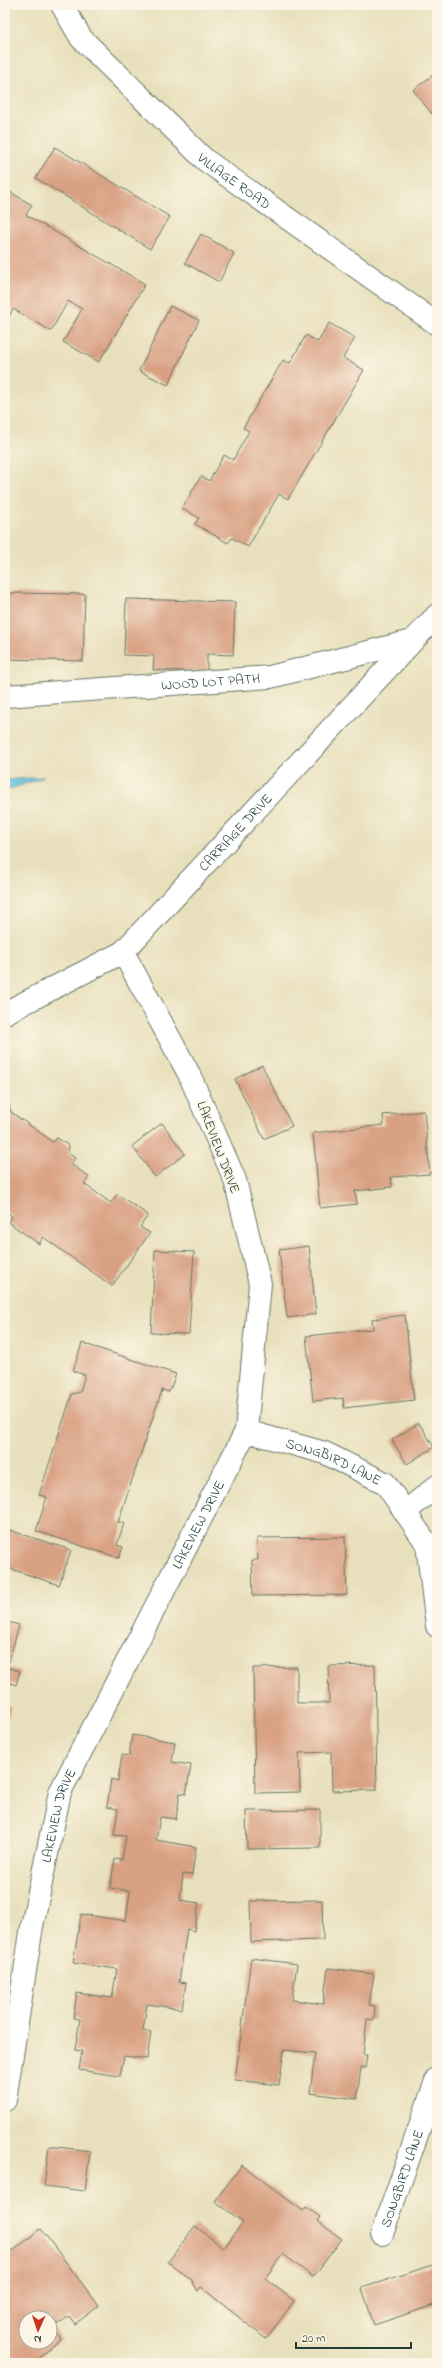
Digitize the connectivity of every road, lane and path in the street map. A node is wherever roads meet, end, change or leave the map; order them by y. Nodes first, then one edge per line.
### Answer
1 (62, 5) edge
2 (437, 324) edge
3 (437, 615) edge
4 (412, 641) junction
5 (5, 696) edge
6 (123, 952) junction
7 (5, 1013) edge
8 (246, 1431) junction
9 (437, 1486) edge
10 (405, 1512) junction
11 (437, 1626) edge
12 (437, 2078) edge
13 (5, 2100) edge
14 (382, 2234) dead end

1 - 2 street, VILLAGE ROAD
3 - 4 street, CARRIAGE DRIVE
4 - 5 street, WOOD LOT PATH
4 - 6 street, CARRIAGE DRIVE
6 - 7 street, CARRIAGE DRIVE
6 - 8 street, LAKEVIEW DRIVE
8 - 10 street, SONGBIRD LANE
8 - 13 street, LAKEVIEW DRIVE
9 - 10 street
10 - 11 street, SONGBIRD LANE
12 - 14 street, SONGBIRD LANE

